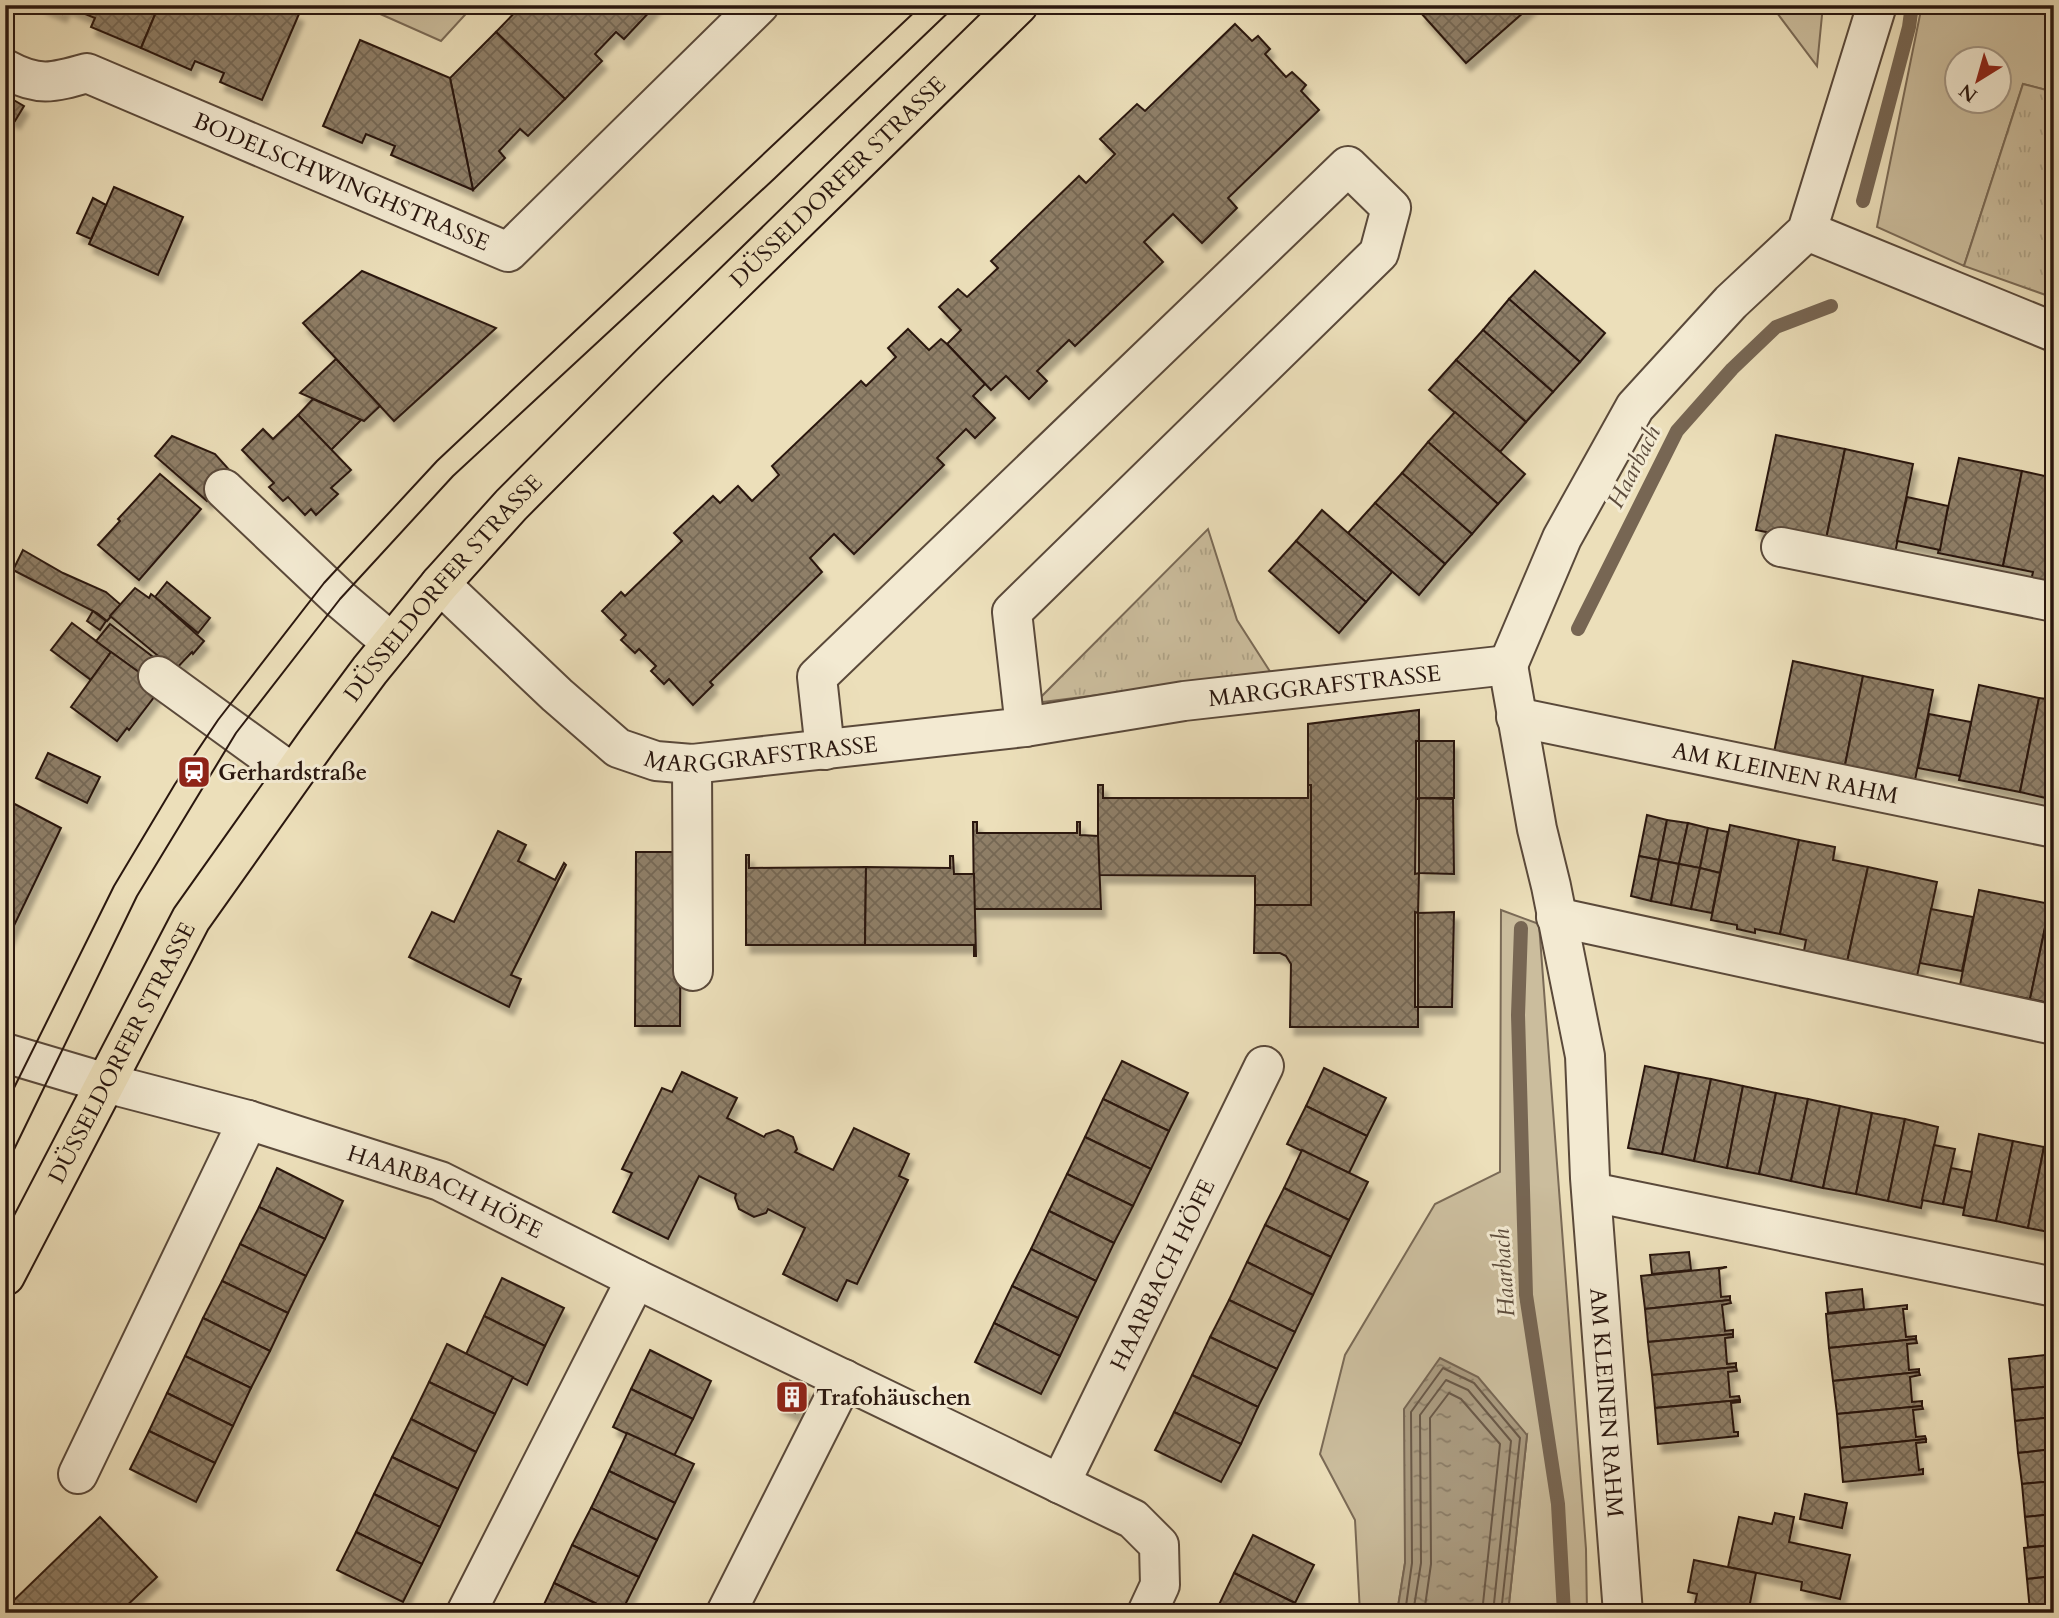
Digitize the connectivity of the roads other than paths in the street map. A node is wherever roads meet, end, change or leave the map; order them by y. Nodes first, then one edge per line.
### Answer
1 (759, 5) edge
2 (1018, 5) edge
3 (1877, 5) edge
4 (5, 69) edge
5 (1807, 231) junction
6 (2054, 332) edge
7 (224, 489) dead end
8 (1781, 547) dead end
9 (439, 584) junction
10 (2054, 602) edge
11 (392, 643) junction
12 (1508, 665) junction
13 (158, 677) dead end
14 (1516, 717) junction
15 (1025, 727) junction
16 (825, 750) junction
17 (692, 764) junction
18 (293, 774) junction
19 (2054, 828) edge
20 (1556, 917) junction
21 (693, 971) dead end
22 (2054, 1025) edge
23 (5, 1053) edge
24 (1264, 1066) dead end
25 (106, 1083) junction
26 (248, 1120) junction
27 (1592, 1192) junction
28 (5, 1276) edge
29 (636, 1279) junction
30 (2054, 1287) edge
31 (844, 1379) junction
32 (78, 1474) dead end
33 (1060, 1484) junction
34 (466, 1613) edge
35 (726, 1613) edge
36 (1147, 1613) edge
37 (1623, 1613) edge

1 - 4 street, BODELSCHWINGHSTRASSE
2 - 9 main road, DÜSSELDORFER STRASSE
3 - 5 street
5 - 6 street
5 - 12 street
7 - 11 street
8 - 10 street
9 - 11 main road, DÜSSELDORFER STRASSE
9 - 17 street, MARGGRAFSTRASSE
11 - 18 main road, DÜSSELDORFER STRASSE
12 - 14 street, AM KLEINEN RAHM
12 - 15 street, MARGGRAFSTRASSE
13 - 18 street
14 - 19 street, AM KLEINEN RAHM
14 - 20 street, AM KLEINEN RAHM
15 - 16 street, MARGGRAFSTRASSE
15 - 16 street
16 - 17 street, MARGGRAFSTRASSE
17 - 21 street
18 - 25 main road, DÜSSELDORFER STRASSE
20 - 22 street
20 - 27 street, AM KLEINEN RAHM
23 - 25 street
24 - 33 street, HAARBACH HÖFE
25 - 26 street, HAARBACH HÖFE
25 - 28 main road, DÜSSELDORFER STRASSE
26 - 29 street, HAARBACH HÖFE
26 - 32 street
27 - 30 street
27 - 37 street, AM KLEINEN RAHM
29 - 31 street, HAARBACH HÖFE
29 - 34 street
31 - 33 street, HAARBACH HÖFE
31 - 35 street
33 - 36 street, HAARBACH HÖFE

